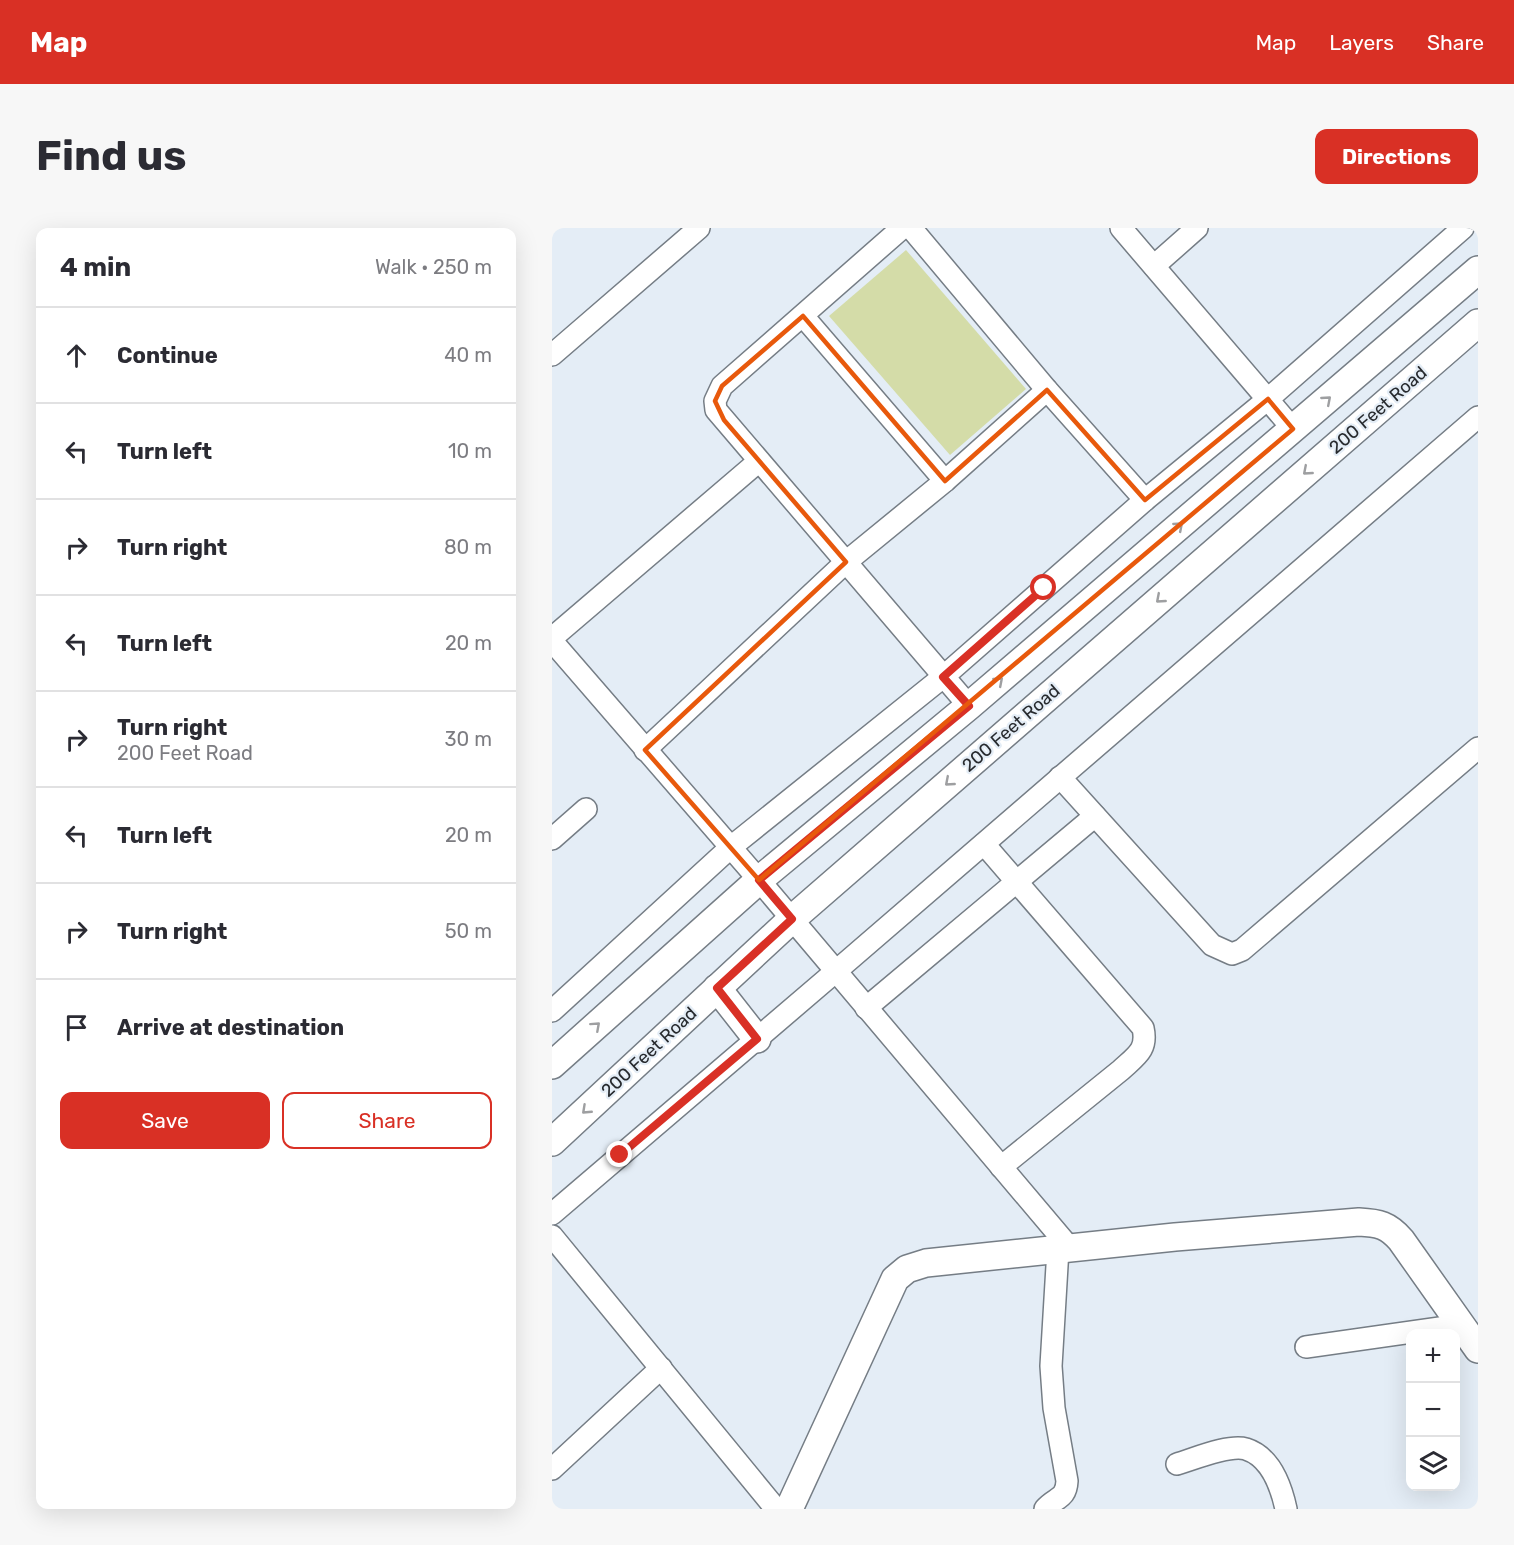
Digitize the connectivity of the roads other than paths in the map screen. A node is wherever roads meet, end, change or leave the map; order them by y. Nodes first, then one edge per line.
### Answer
1 (699, 228) edge
2 (902, 228) edge
3 (911, 228) edge
4 (1121, 228) edge
5 (1197, 228) edge
6 (1463, 228) edge
7 (1154, 266) junction
8 (1478, 270) edge
9 (802, 316) junction
10 (1478, 323) edge
11 (552, 355) edge
12 (1047, 390) junction
13 (1268, 399) junction
14 (1478, 417) edge
15 (1293, 429) junction
16 (759, 461) junction
17 (945, 481) junction
18 (1144, 500) junction
19 (846, 562) junction
20 (552, 639) edge
21 (943, 677) junction
22 (969, 706) junction
23 (1478, 748) edge
24 (645, 750) junction
25 (1060, 777) junction
26 (586, 809) dead end
27 (1095, 816) junction
28 (552, 839) edge
29 (984, 844) junction
30 (731, 848) junction
31 (759, 880) junction
32 (1017, 881) junction
33 (792, 919) junction
34 (836, 972) junction
35 (717, 988) junction
36 (866, 1008) junction
37 (552, 1011) edge
38 (757, 1039) junction
39 (552, 1065) edge
40 (552, 1142) edge
41 (1001, 1167) junction
42 (552, 1214) edge
43 (552, 1236) edge
44 (1063, 1248) junction
45 (1461, 1325) junction
46 (1306, 1347) dead end
47 (1478, 1349) edge
48 (661, 1368) junction
49 (1177, 1464) dead end
50 (552, 1469) edge
51 (776, 1509) edge
52 (789, 1509) edge
53 (1045, 1509) edge
54 (1286, 1509) edge

1 - 11 street
2 - 9 street
3 - 12 street
4 - 7 street
5 - 7 street
6 - 13 street
7 - 13 street
15 -> 8 street
9 - 16 street
9 - 17 street
10 -> 33 street, 200 Feet Road
12 - 17 street
12 - 18 street
13 - 15 street
13 - 18 street
14 - 25 street
22 -> 15 street
16 - 19 street
16 - 20 street
17 - 19 street
18 - 21 street
19 - 21 street
19 - 24 street
20 - 24 street
21 - 22 street
21 - 30 street
22 - 31 street
23 - 27 street
24 - 30 street
25 - 27 street
25 - 29 street
26 - 28 street
27 - 32 street
29 - 32 street
29 - 34 street
30 - 31 street
30 - 37 street
31 - 33 street
39 -> 31 street
32 - 36 street
32 - 41 street
33 - 34 street
33 - 35 street, 200 Feet Road
34 - 36 street
34 - 38 street
35 - 38 street
35 -> 40 street, 200 Feet Road
36 - 41 street
38 - 42 street
41 - 44 street
43 - 48 street
44 - 45 street
44 - 52 street
44 - 53 street
45 - 46 street
45 - 47 street
48 - 50 street
48 - 51 street
49 - 54 street

